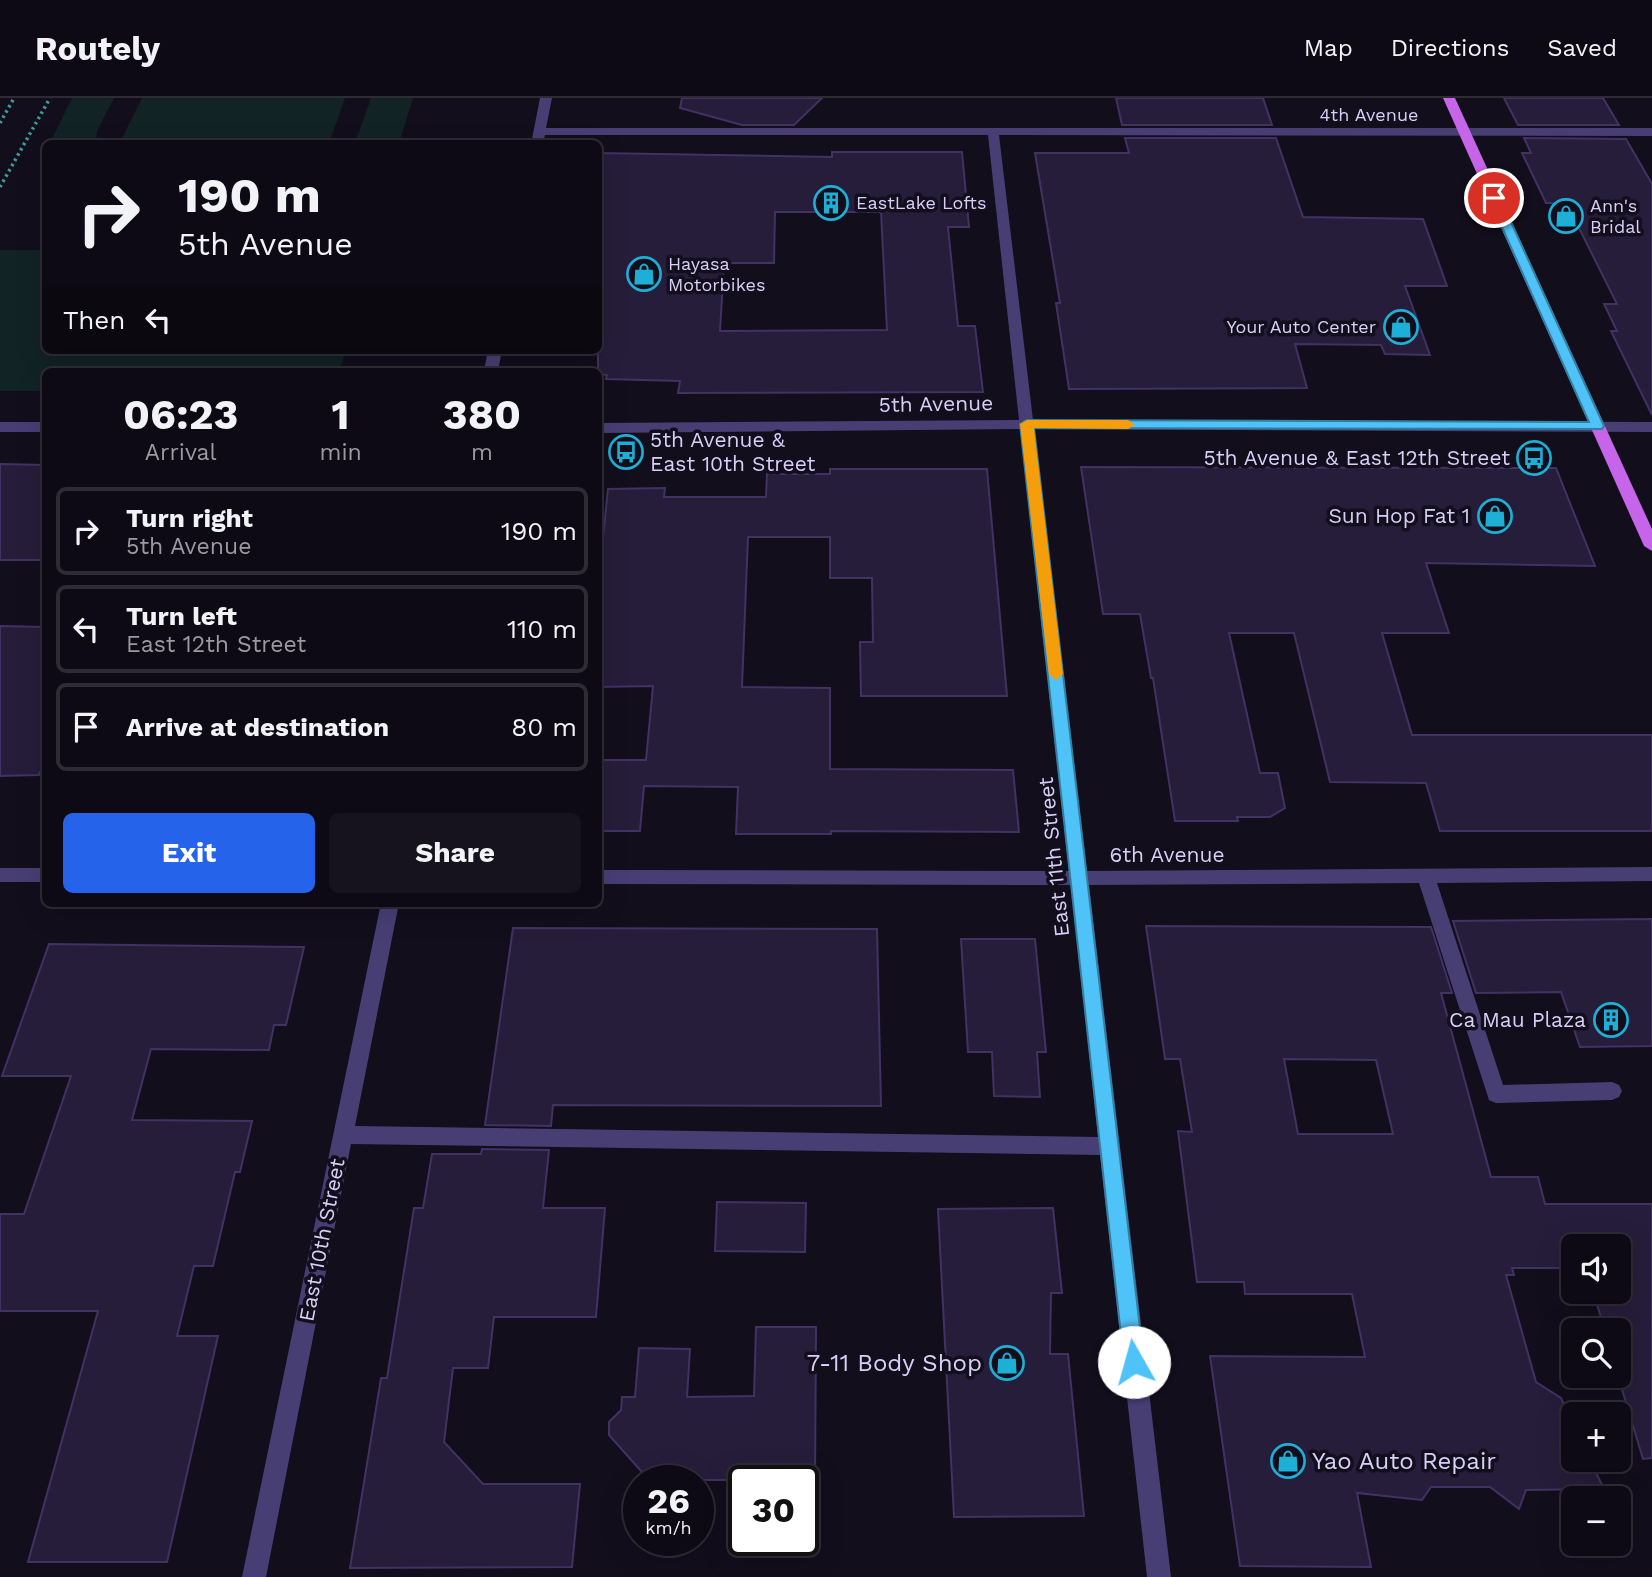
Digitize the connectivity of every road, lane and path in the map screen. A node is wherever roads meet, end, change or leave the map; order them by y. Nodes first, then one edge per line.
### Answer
1 (14, 98) edge
2 (50, 98) edge
3 (546, 98) edge
4 (1450, 98) edge
5 (0, 123) edge
6 (993, 131) junction
7 (1464, 132) junction
8 (1652, 132) edge
9 (538, 137) edge
10 (0, 187) edge
11 (1027, 424) junction
12 (1598, 426) junction
13 (0, 427) edge
14 (42, 427) edge
15 (1652, 427) edge
16 (602, 428) edge
17 (1652, 546) edge
18 (1652, 874) edge
19 (0, 875) edge
20 (42, 875) edge
21 (1426, 876) junction
22 (602, 877) edge
23 (1079, 878) junction
24 (389, 907) edge
25 (1612, 1091) dead end
26 (344, 1135) junction
27 (1109, 1146) junction
28 (254, 1577) edge
29 (1159, 1577) edge

1 - 5 path
2 - 10 path
3 - 9 street
4 - 7 main road
6 - 7 street, 4th Avenue
6 - 9 street, 4th Avenue
6 - 11 street, East 11th Street
7 - 8 street, 4th Avenue
7 - 12 main road
11 - 12 street, 5th Avenue
11 - 16 street, 5th Avenue
11 - 23 street, East 11th Street
12 - 15 street, 5th Avenue
12 - 17 main road
13 - 14 street
18 - 21 street, 6th Avenue
19 - 20 street
21 - 23 street, 6th Avenue
21 - 25 street
22 - 23 street, 6th Avenue
23 - 27 street, East 11th Street
24 - 26 street, East 10th Street
26 - 27 street
26 - 28 street, East 10th Street
27 - 29 street, East 11th Street

